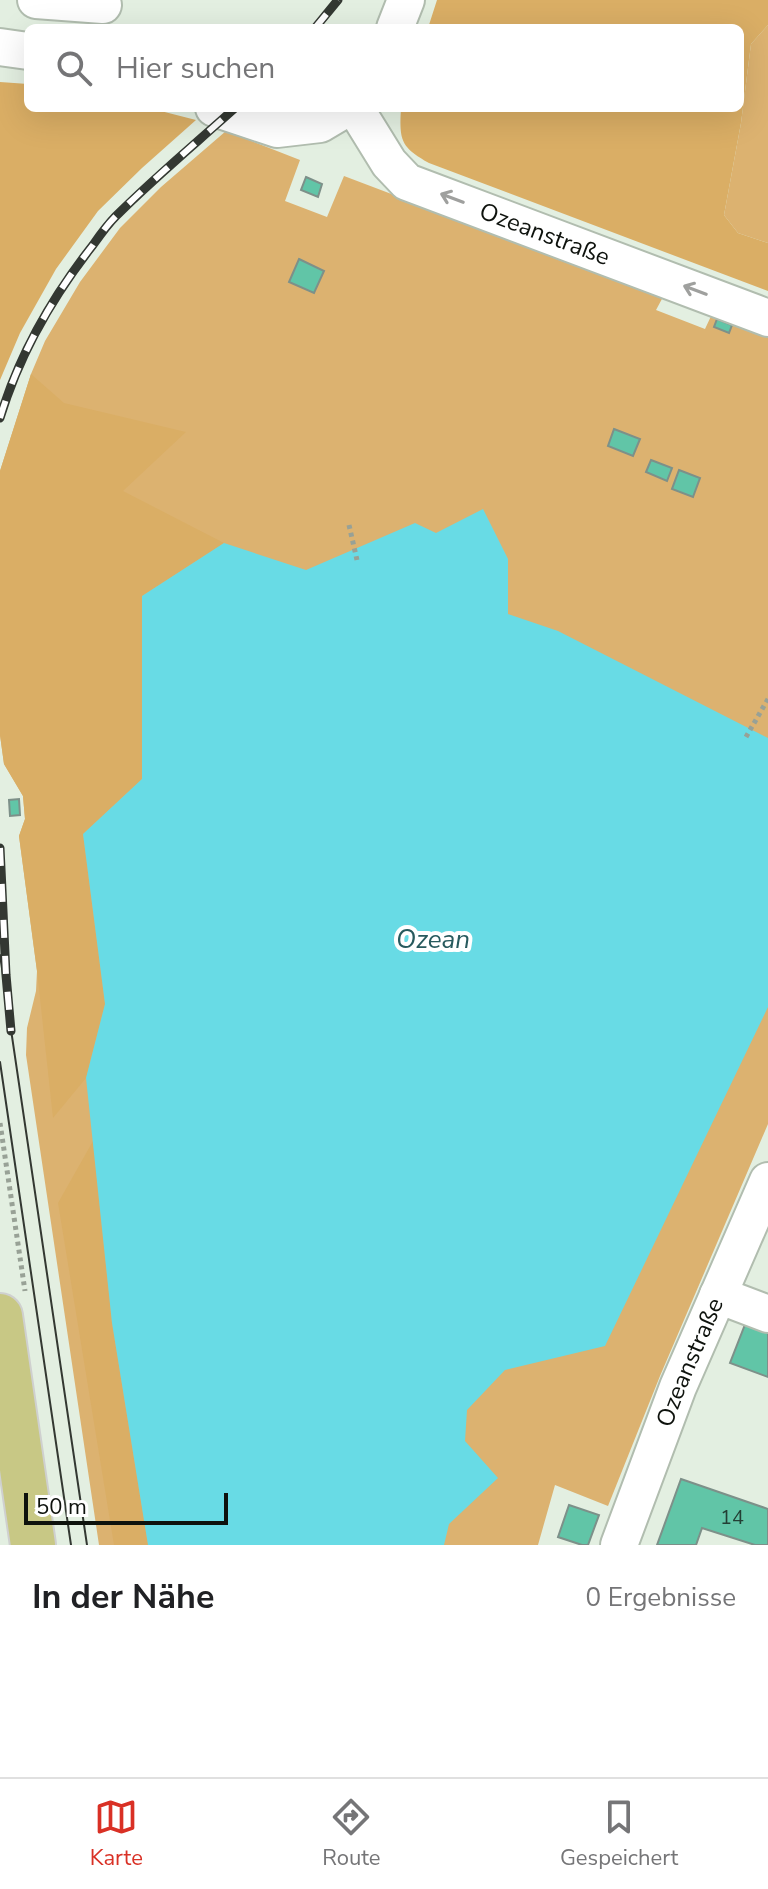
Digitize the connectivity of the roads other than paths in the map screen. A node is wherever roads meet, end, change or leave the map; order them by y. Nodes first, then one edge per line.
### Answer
1 (36, 0) edge
2 (406, 0) edge
3 (102, 11) edge
4 (397, 24) edge
5 (0, 47) edge
6 (24, 50) edge
7 (226, 112) edge
8 (340, 112) edge
9 (357, 112) edge
10 (768, 318) edge
11 (768, 1181) edge
12 (718, 1295) junction
13 (768, 1314) edge
14 (0, 1316) edge
15 (33, 1545) edge
16 (619, 1545) edge

1 - 3 street
2 - 4 street
5 - 6 street
7 - 8 street
10 -> 9 street, Ozeanstraße
11 - 12 street, Ozeanstraße
12 - 13 street
12 - 16 street, Ozeanstraße
14 - 15 main road

